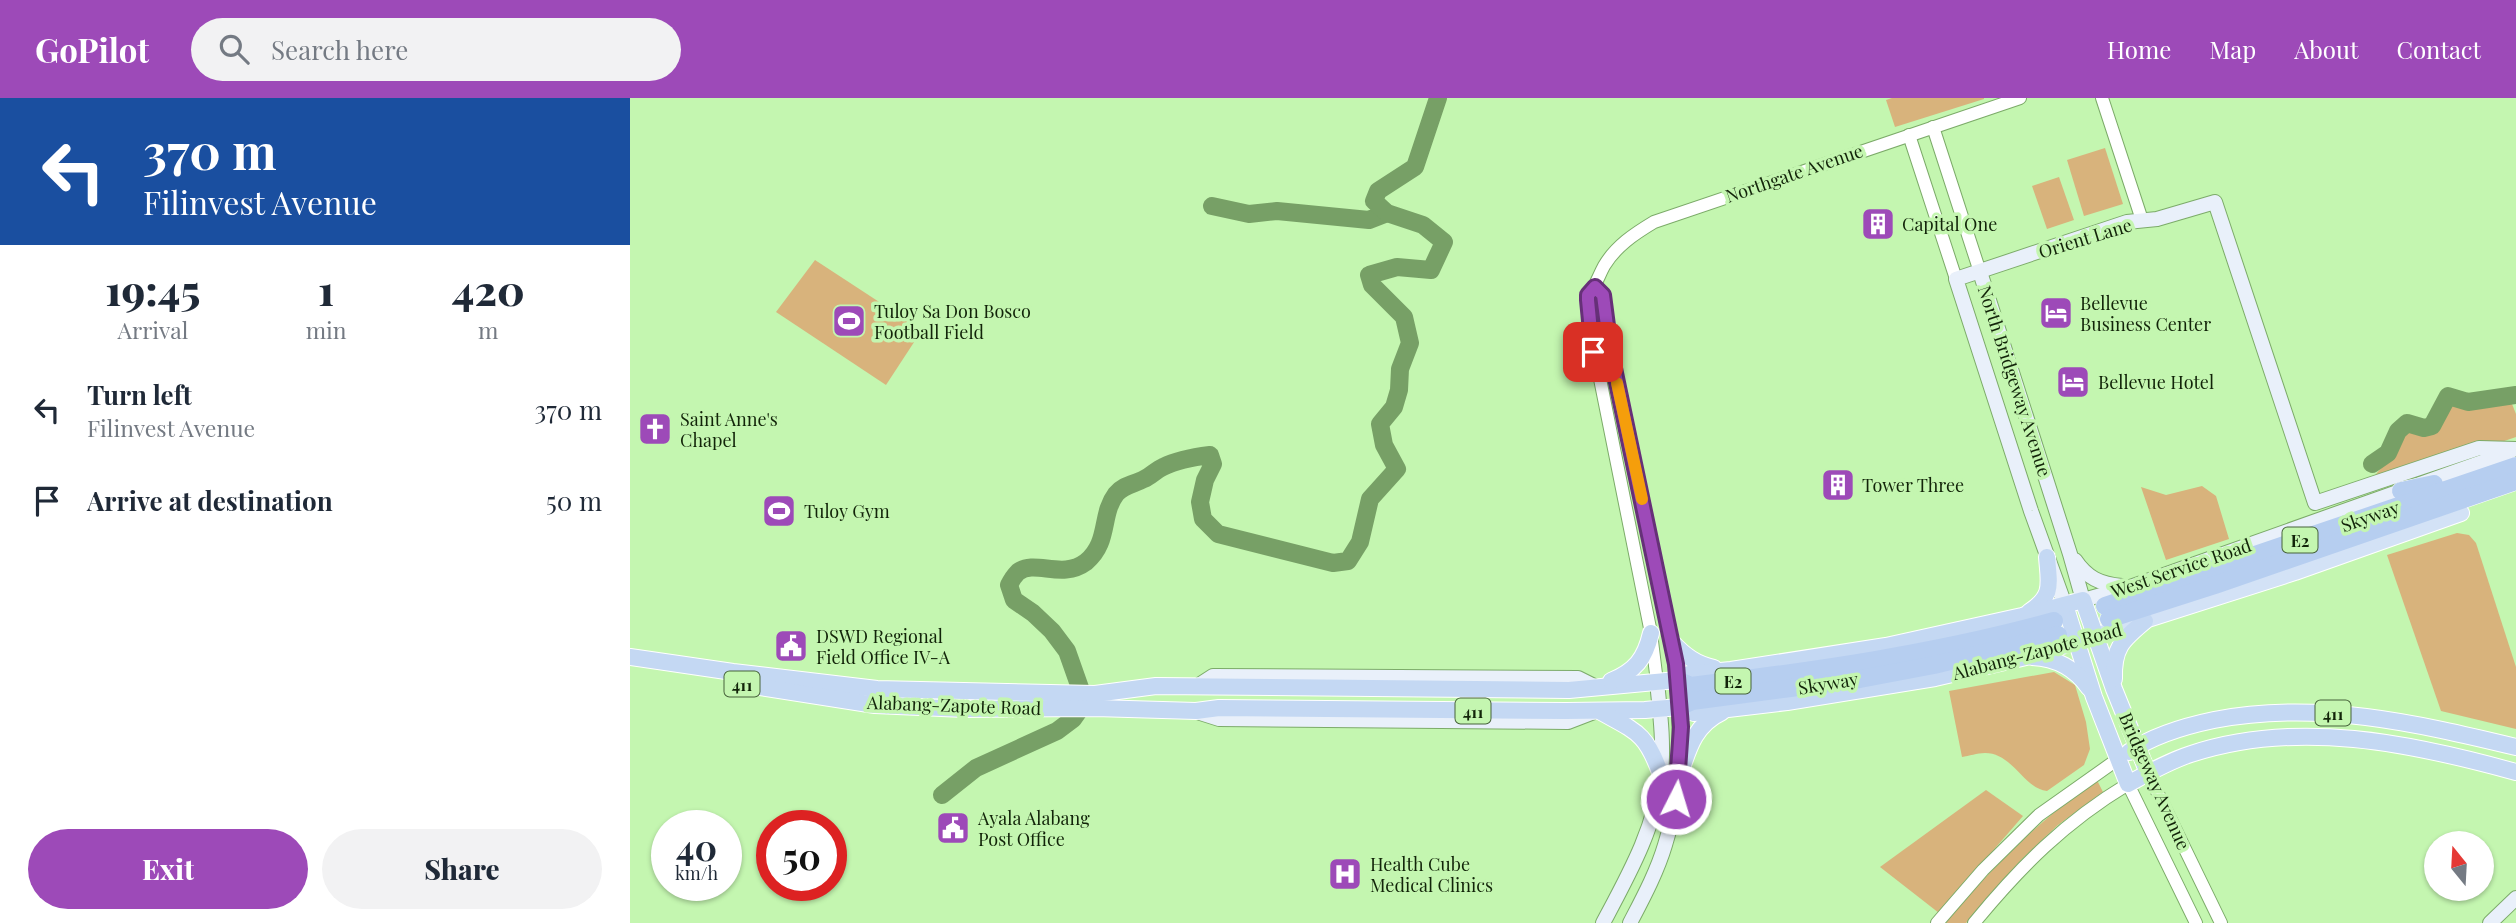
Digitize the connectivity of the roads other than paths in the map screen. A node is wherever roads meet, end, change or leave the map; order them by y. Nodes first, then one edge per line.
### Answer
1 (2020, 98) edge
2 (2102, 98) edge
3 (1933, 127) junction
4 (1909, 135) junction
5 (2142, 220) junction
6 (1980, 272) junction
7 (1956, 279) junction
8 (1595, 287) junction
9 (2516, 450) edge
10 (2516, 466) edge
11 (2495, 481) junction
12 (2516, 481) edge
13 (2401, 491) junction
14 (2315, 503) junction
15 (2461, 513) joint
16 (2321, 520) junction
17 (2070, 554) junction
18 (2047, 558) junction
19 (2130, 587) junction
20 (2083, 600) junction
21 (2065, 606) junction
22 (2107, 613) dead end
23 (2022, 616) junction
24 (2145, 621) junction
25 (1651, 633) junction
26 (2095, 636) junction
27 (2076, 641) junction
28 (1672, 642) junction
29 (630, 657) edge
30 (2026, 657) junction
31 (630, 667) edge
32 (1731, 670) junction
33 (1677, 680) junction
34 (1657, 682) junction
35 (1596, 687) junction
36 (2115, 689) junction
37 (2094, 697) junction
38 (1095, 701) junction
39 (1059, 702) junction
40 (1679, 707) junction
41 (1660, 709) junction
42 (1733, 709) junction
43 (1598, 710) junction
44 (1196, 711) junction
45 (2138, 746) junction
46 (2516, 747) edge
47 (2118, 759) junction
48 (2516, 772) edge
49 (2148, 773) junction
50 (1661, 775) junction
51 (1679, 777) junction
52 (2128, 784) junction
53 (2516, 899) edge
54 (1603, 923) edge
55 (1630, 923) edge
56 (1937, 923) edge
57 (1974, 923) edge
58 (2196, 923) edge
59 (2221, 923) edge
60 (2490, 923) edge

1 - 3 street, Northgate Avenue
2 - 5 street
3 - 4 street, Northgate Avenue
3 - 6 street, North Bridgeway Avenue
4 - 7 street, North Bridgeway Avenue
4 - 8 street, Northgate Avenue
5 - 6 main road, Orient Lane
5 - 14 main road, Orient Lane
6 - 7 main road, Orient Lane
6 - 17 main road, North Bridgeway Avenue
7 - 18 main road, North Bridgeway Avenue
8 - 25 street, Northgate Avenue
8 - 28 street
9 - 13 main road, West Service Road
9 - 14 main road
10 - 11 highway, Skyway / E2
11 - 12 highway, Skyway / E2
11 - 13 highway
11 - 15 highway, E2
11 - 22 highway, Skyway / E2
13 - 16 main road, West Service Road
14 - 16 street
15 - 24 main road, Alabang-Zapote Road
16 - 19 main road, West Service Road
17 - 19 main road
17 - 20 main road, North Bridgeway Avenue
18 - 21 main road, North Bridgeway Avenue
18 - 23 highway
19 - 20 main road, West Service Road
20 - 21 highway, Alabang-Zapote Road / 411
20 - 26 highway, North Bridgeway Avenue
21 - 23 highway, Alabang-Zapote Road / 411
21 - 27 highway, North Bridgeway Avenue
23 - 32 highway, Alabang-Zapote Road / 411
24 - 26 main road, Alabang-Zapote Road
24 - 36 highway
25 - 34 street, Northgate Avenue
25 - 35 highway
26 - 27 highway, Alabang-Zapote Road / 411
26 - 36 highway, Bridgeway Avenue
27 - 30 highway, Alabang-Zapote Road / 411
27 - 37 highway, Bridgeway Avenue
28 - 32 highway
28 - 33 street
29 - 39 highway, Alabang-Zapote Road / 411
30 - 37 highway
30 - 42 highway, Alabang-Zapote Road / 411
31 - 39 highway, Alabang-Zapote Road / 411
32 - 33 highway, Alabang-Zapote Road / 411
33 - 34 highway, Alabang-Zapote Road / 411
33 - 40 main road
33 - 40 highway, Skyway / E2
34 - 35 highway, Alabang-Zapote Road / 411
34 - 41 main road
35 - 38 highway, Alabang-Zapote Road / 411
36 - 45 highway, Bridgeway Avenue
37 - 47 highway, Bridgeway Avenue
38 - 39 highway, Alabang-Zapote Road / 411
38 - 44 highway, Alabang-Zapote Road / 411
40 - 41 highway, Alabang-Zapote Road / 411
40 - 42 highway, Alabang-Zapote Road / 411
40 - 51 main road
41 - 43 highway, Alabang-Zapote Road / 411
41 - 50 main road
42 - 51 highway
43 - 44 highway, Alabang-Zapote Road / 411
43 - 44 main road, Alabang-Zapote Road / 411
43 - 50 highway
45 - 46 highway, 411
45 - 47 highway, 411
45 - 49 highway, Bridgeway Avenue
47 - 52 highway, Bridgeway Avenue
47 - 56 street
48 - 49 highway, 411
49 - 52 highway, 411
49 - 59 street, Bridgeway Avenue
50 - 54 main road
51 - 55 main road
52 - 57 street
52 - 58 street, Bridgeway Avenue
53 - 60 main road

